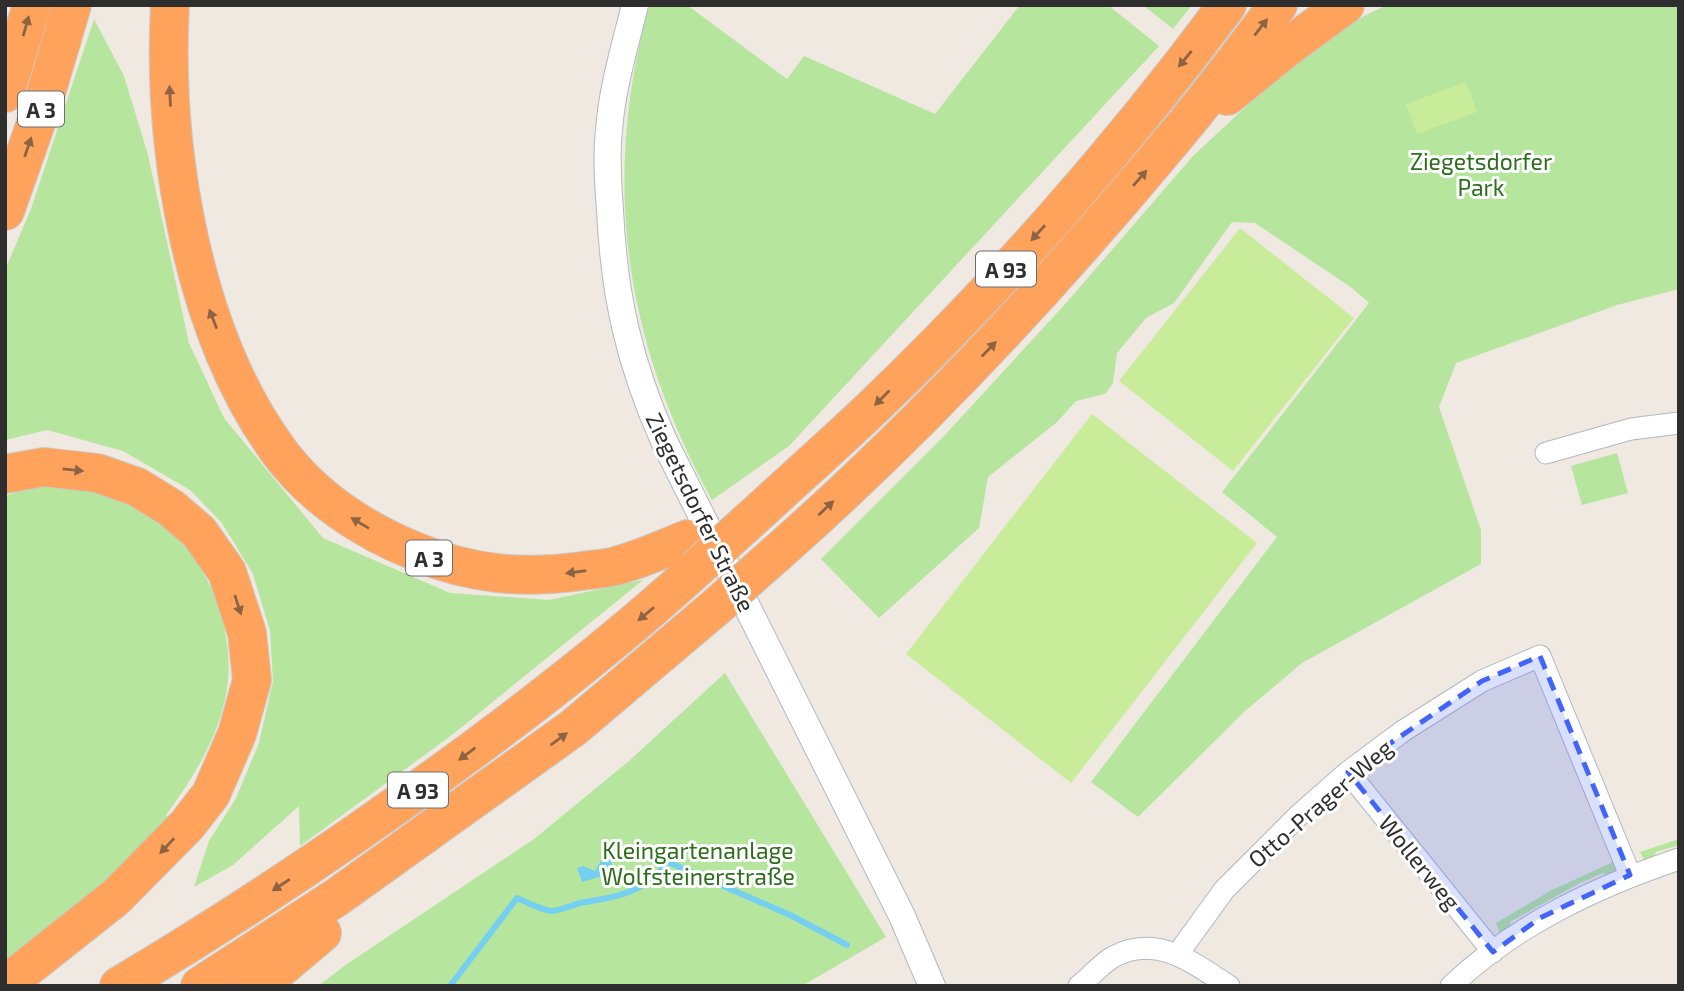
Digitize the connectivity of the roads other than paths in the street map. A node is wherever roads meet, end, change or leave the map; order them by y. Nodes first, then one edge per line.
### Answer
1 (32, 5) edge
2 (72, 5) edge
3 (170, 5) edge
4 (635, 5) edge
5 (1227, 5) edge
6 (1278, 5) edge
7 (1345, 5) edge
8 (5, 93) edge
9 (1174, 139) junction
10 (5, 211) edge
11 (1679, 423) edge
12 (1546, 453) dead end
13 (5, 474) edge
14 (761, 510) joint
15 (692, 554) junction
16 (1348, 772) junction
17 (1679, 859) edge
18 (384, 865) junction
19 (1630, 875) junction
20 (1493, 952) junction
21 (1177, 955) junction
22 (5, 985) edge
23 (120, 986) edge
24 (200, 986) edge
25 (259, 986) edge
26 (933, 986) edge
27 (1079, 986) edge
28 (1229, 986) edge
29 (1451, 986) edge

8 -> 1 highway, A 3
10 -> 2 highway, A 3
15 -> 3 highway, A 3
4 - 26 street, Ziegetsdorfer Straße
5 -> 14 highway, A 93
9 -> 6 highway, A 93
7 - 9 highway, A 93
18 -> 9 highway, A 93, bridge
11 - 12 street
13 -> 22 highway
14 - 15 highway, A 3
15 -> 23 highway, A 93
16 - 19 street, Otto-Prager-Weg
16 - 20 street, Wollerweg
16 - 21 street, Otto-Prager-Weg
17 - 19 street
18 - 24 highway, A 93
18 - 25 highway, A 93
19 - 20 street
20 - 29 street
21 - 27 street
21 - 28 street

